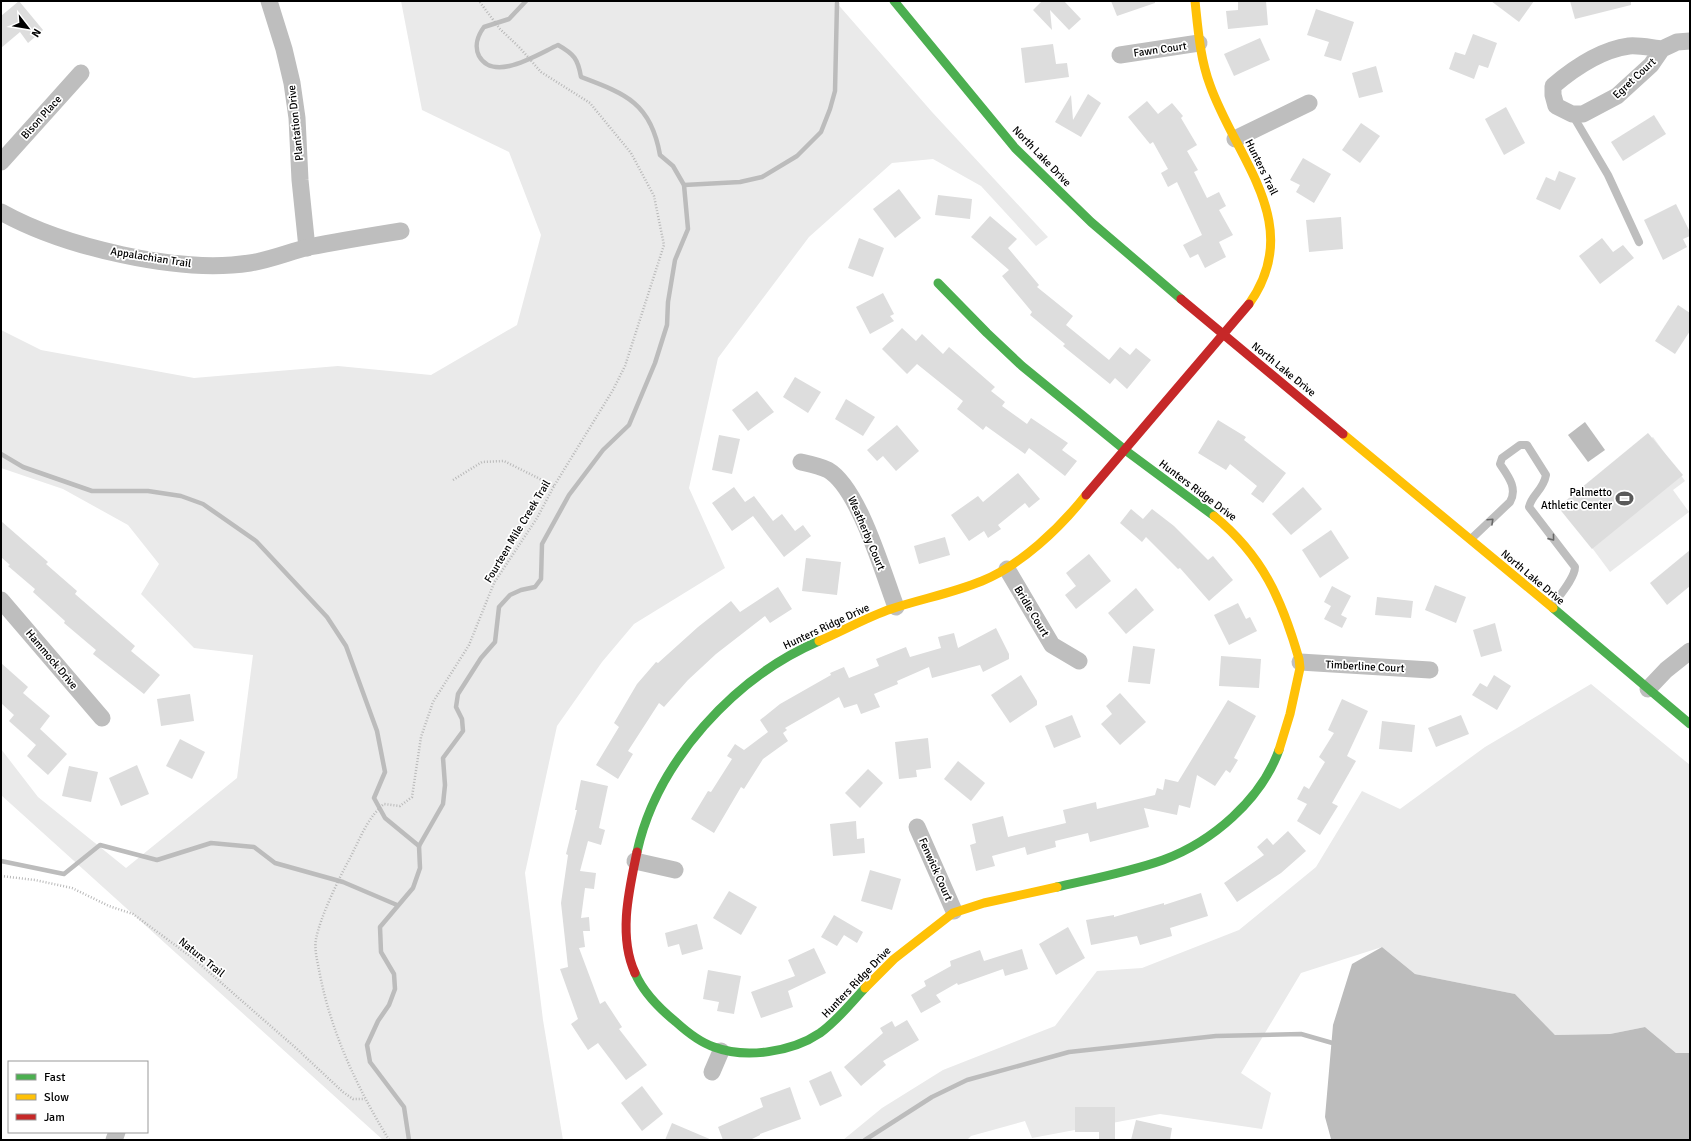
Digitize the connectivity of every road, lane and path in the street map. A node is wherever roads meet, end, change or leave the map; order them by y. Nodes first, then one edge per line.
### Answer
1 (269, 1) edge
2 (479, 1) edge
3 (894, 1) edge
4 (1196, 1) edge
5 (1690, 41) edge
6 (1199, 43) junction
7 (1662, 49) junction
8 (1120, 55) dead end
9 (81, 72) dead end
10 (1309, 103) dead end
11 (1572, 114) junction
12 (1235, 139) junction
13 (1, 162) edge
14 (1, 212) edge
15 (401, 231) dead end
16 (1639, 242) dead end
17 (307, 248) junction
18 (938, 283) dead end
19 (1222, 334) junction
20 (1126, 451) junction
21 (801, 462) dead end
22 (454, 480) dead end
23 (554, 486) junction
24 (1471, 539) junction
25 (1007, 569) junction
26 (1, 600) edge
27 (896, 607) junction
28 (1551, 608) junction
29 (1690, 651) edge
30 (1080, 662) dead end
31 (1300, 662) junction
32 (1430, 670) dead end
33 (1648, 689) junction
34 (102, 718) dead end
35 (1690, 724) edge
36 (917, 827) dead end
37 (635, 861) junction
38 (675, 870) dead end
39 (1, 876) edge
40 (954, 911) junction
41 (721, 1051) junction
42 (712, 1072) dead end
43 (364, 1099) junction
44 (390, 1140) edge

1 - 17 street, Plantation Drive
2 - 23 path, Fourteen Mile Creek Trail
3 - 19 street, North Lake Drive
4 - 6 street, Hunters Trail
5 - 7 street, Egret Court
6 - 8 street, Fawn Court
6 - 12 street, Hunters Trail
7 - 11 street, Egret Court
7 - 11 street, Egret Court
9 - 13 street, Bison Place
10 - 12 street
11 - 16 lane
12 - 19 street, Hunters Trail
14 - 17 street, Appalachian Trail
15 - 17 street, Appalachian Trail
18 - 20 street, Hunters Ridge Drive
19 - 20 street, Hunters Ridge Drive
19 - 24 street, North Lake Drive
20 - 25 street, Hunters Ridge Drive
20 - 31 street, Hunters Ridge Drive
21 - 27 street, Weatherby Court
22 - 23 path
23 - 43 path, Fourteen Mile Creek Trail
24 - 28 street, North Lake Drive
24 -> 28 lane
25 - 27 street, Hunters Ridge Drive
25 - 30 street, Bridle Court
26 - 34 street, Hammock Drive
27 - 37 street, Hunters Ridge Drive
28 - 33 street, North Lake Drive
29 - 33 street
31 - 32 street, Timberline Court
31 - 40 street, Hunters Ridge Drive
33 - 35 street, North Lake Drive
36 - 40 street, Fenwick Court
37 - 38 street
37 - 41 street, Hunters Ridge Drive
39 - 43 path, Nature Trail
40 - 41 street, Hunters Ridge Drive
41 - 42 street
43 - 44 path, Fourteen Mile Creek Trail

